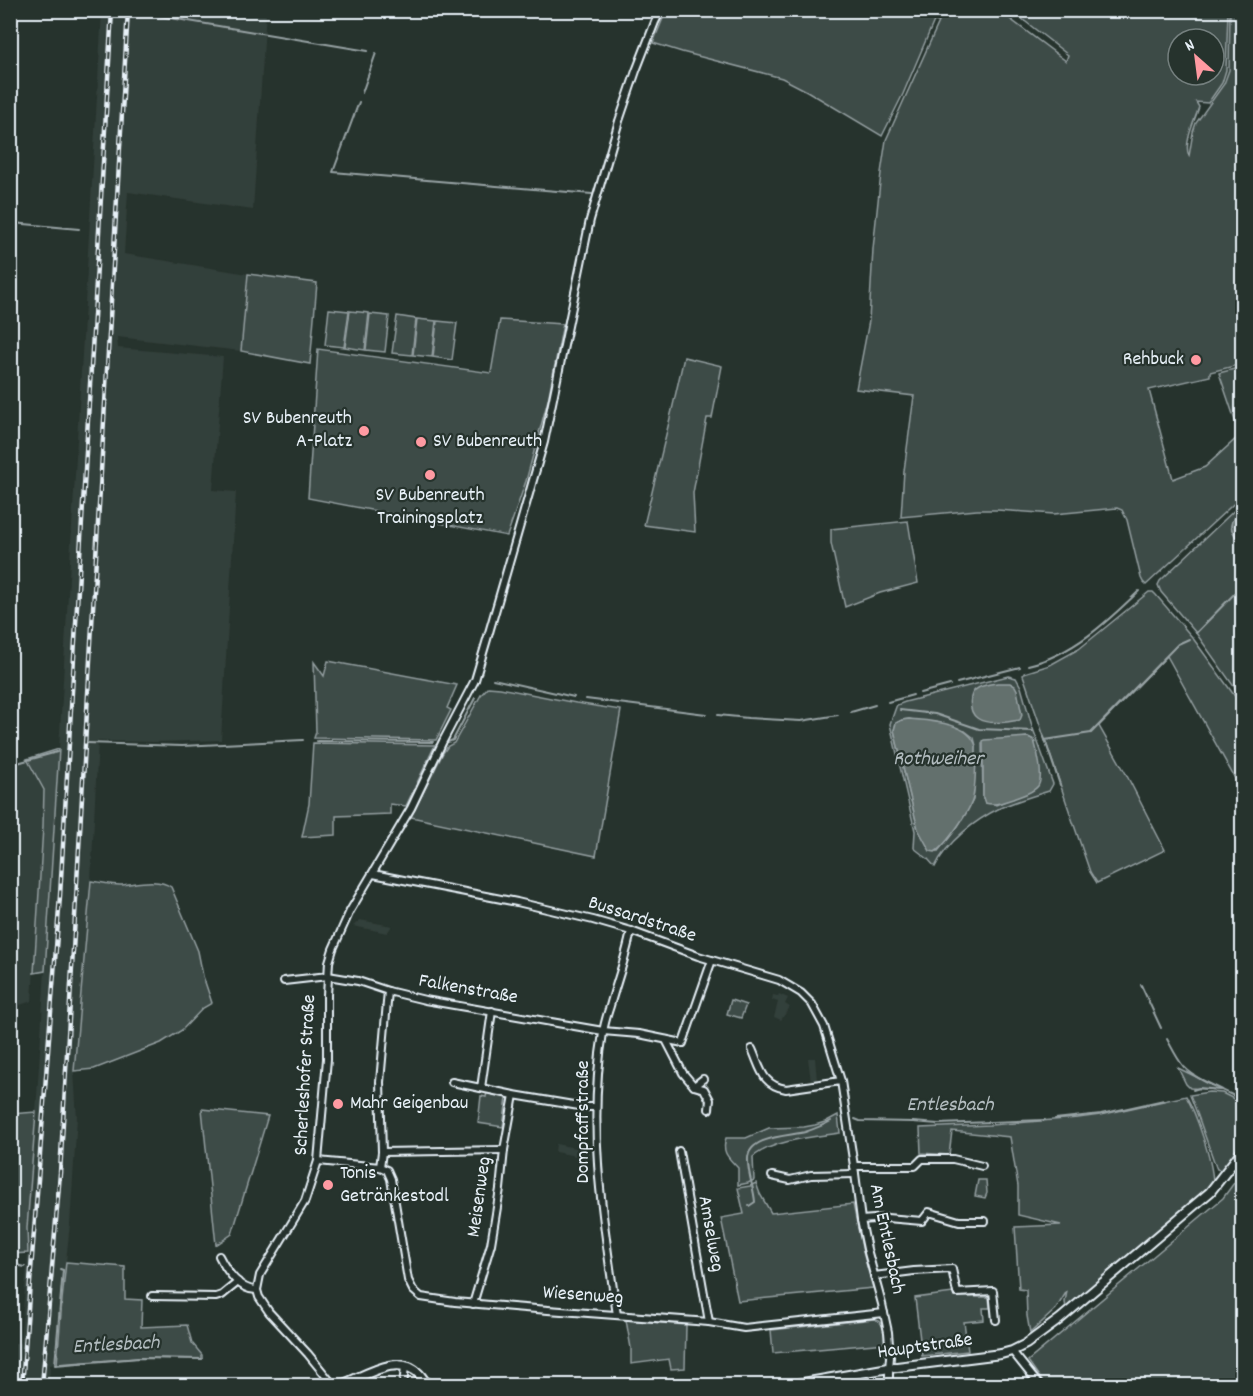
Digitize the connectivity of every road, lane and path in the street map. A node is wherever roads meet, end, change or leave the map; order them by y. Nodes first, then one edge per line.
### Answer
1 (661, 10) edge
2 (373, 874) junction
3 (631, 931) junction
4 (712, 960) junction
5 (328, 976) junction
6 (284, 981) dead end
7 (388, 991) junction
8 (492, 1011) junction
9 (603, 1031) junction
10 (666, 1040) junction
11 (752, 1049) dead end
12 (703, 1080) dead end
13 (841, 1081) junction
14 (452, 1082) dead end
15 (694, 1086) junction
16 (481, 1088) junction
17 (514, 1095) junction
18 (596, 1107) junction
19 (709, 1109) dead end
20 (504, 1150) junction
21 (679, 1151) dead end
22 (1242, 1151) edge
23 (382, 1152) junction
24 (318, 1161) junction
25 (982, 1166) dead end
26 (380, 1167) junction
27 (855, 1170) junction
28 (772, 1176) dead end
29 (861, 1220) junction
30 (985, 1221) dead end
31 (219, 1256) dead end
32 (874, 1276) junction
33 (238, 1282) junction
34 (257, 1290) junction
35 (152, 1296) dead end
36 (473, 1304) junction
37 (884, 1313) junction
38 (617, 1315) junction
39 (996, 1320) dead end
40 (709, 1322) junction
41 (1012, 1351) junction
42 (405, 1367) junction
43 (889, 1368) junction
44 (336, 1386) edge
45 (403, 1386) edge
46 (428, 1386) edge
47 (786, 1386) edge
48 (889, 1386) edge
49 (1040, 1386) edge

1 - 2 street, Scherleshofer Straße
2 - 3 street, Bussardstraße
2 - 5 street, Scherleshofer Straße
3 - 4 street, Bussardstraße
3 - 9 street, Dompfaffstraße
4 - 10 street
4 - 13 street, Bussardstraße
5 - 6 street, Scherleshofer Straße
5 - 7 street, Falkenstraße
5 - 24 street, Scherleshofer Straße
7 - 8 street, Falkenstraße
7 - 23 street
8 - 9 street, Falkenstraße
8 - 16 street
9 - 10 street, Falkenstraße
9 - 18 street, Dompfaffstraße
10 - 15 street
11 - 13 street
12 - 15 street
13 - 27 street, Am Entlesbach
14 - 16 street
15 - 19 street
16 - 17 street
17 - 18 street
17 - 20 street, Meisenweg
18 - 38 street, Dompfaffstraße
20 - 23 street
20 - 36 street, Meisenweg
21 - 40 street, Amselweg
22 - 41 street, Hauptstraße
23 - 26 street
24 - 26 street
24 - 34 street, Scherleshofer Straße
25 - 27 street
26 - 36 street, Wiesenweg
27 - 28 street
27 - 29 street, Am Entlesbach
29 - 30 street
29 - 32 street, Am Entlesbach
31 - 33 street
32 - 37 street, Am Entlesbach
32 - 39 street
33 - 34 street
33 - 35 street
34 - 44 street
36 - 38 street, Wiesenweg
37 - 40 street, Wiesenweg
37 - 43 street, Am Entlesbach
38 - 40 street, Wiesenweg
41 - 43 street, Hauptstraße
41 - 49 street
42 - 44 street
42 - 45 street
42 - 46 street
43 - 47 street, Hauptstraße
43 - 48 street, Am Entlesbach

